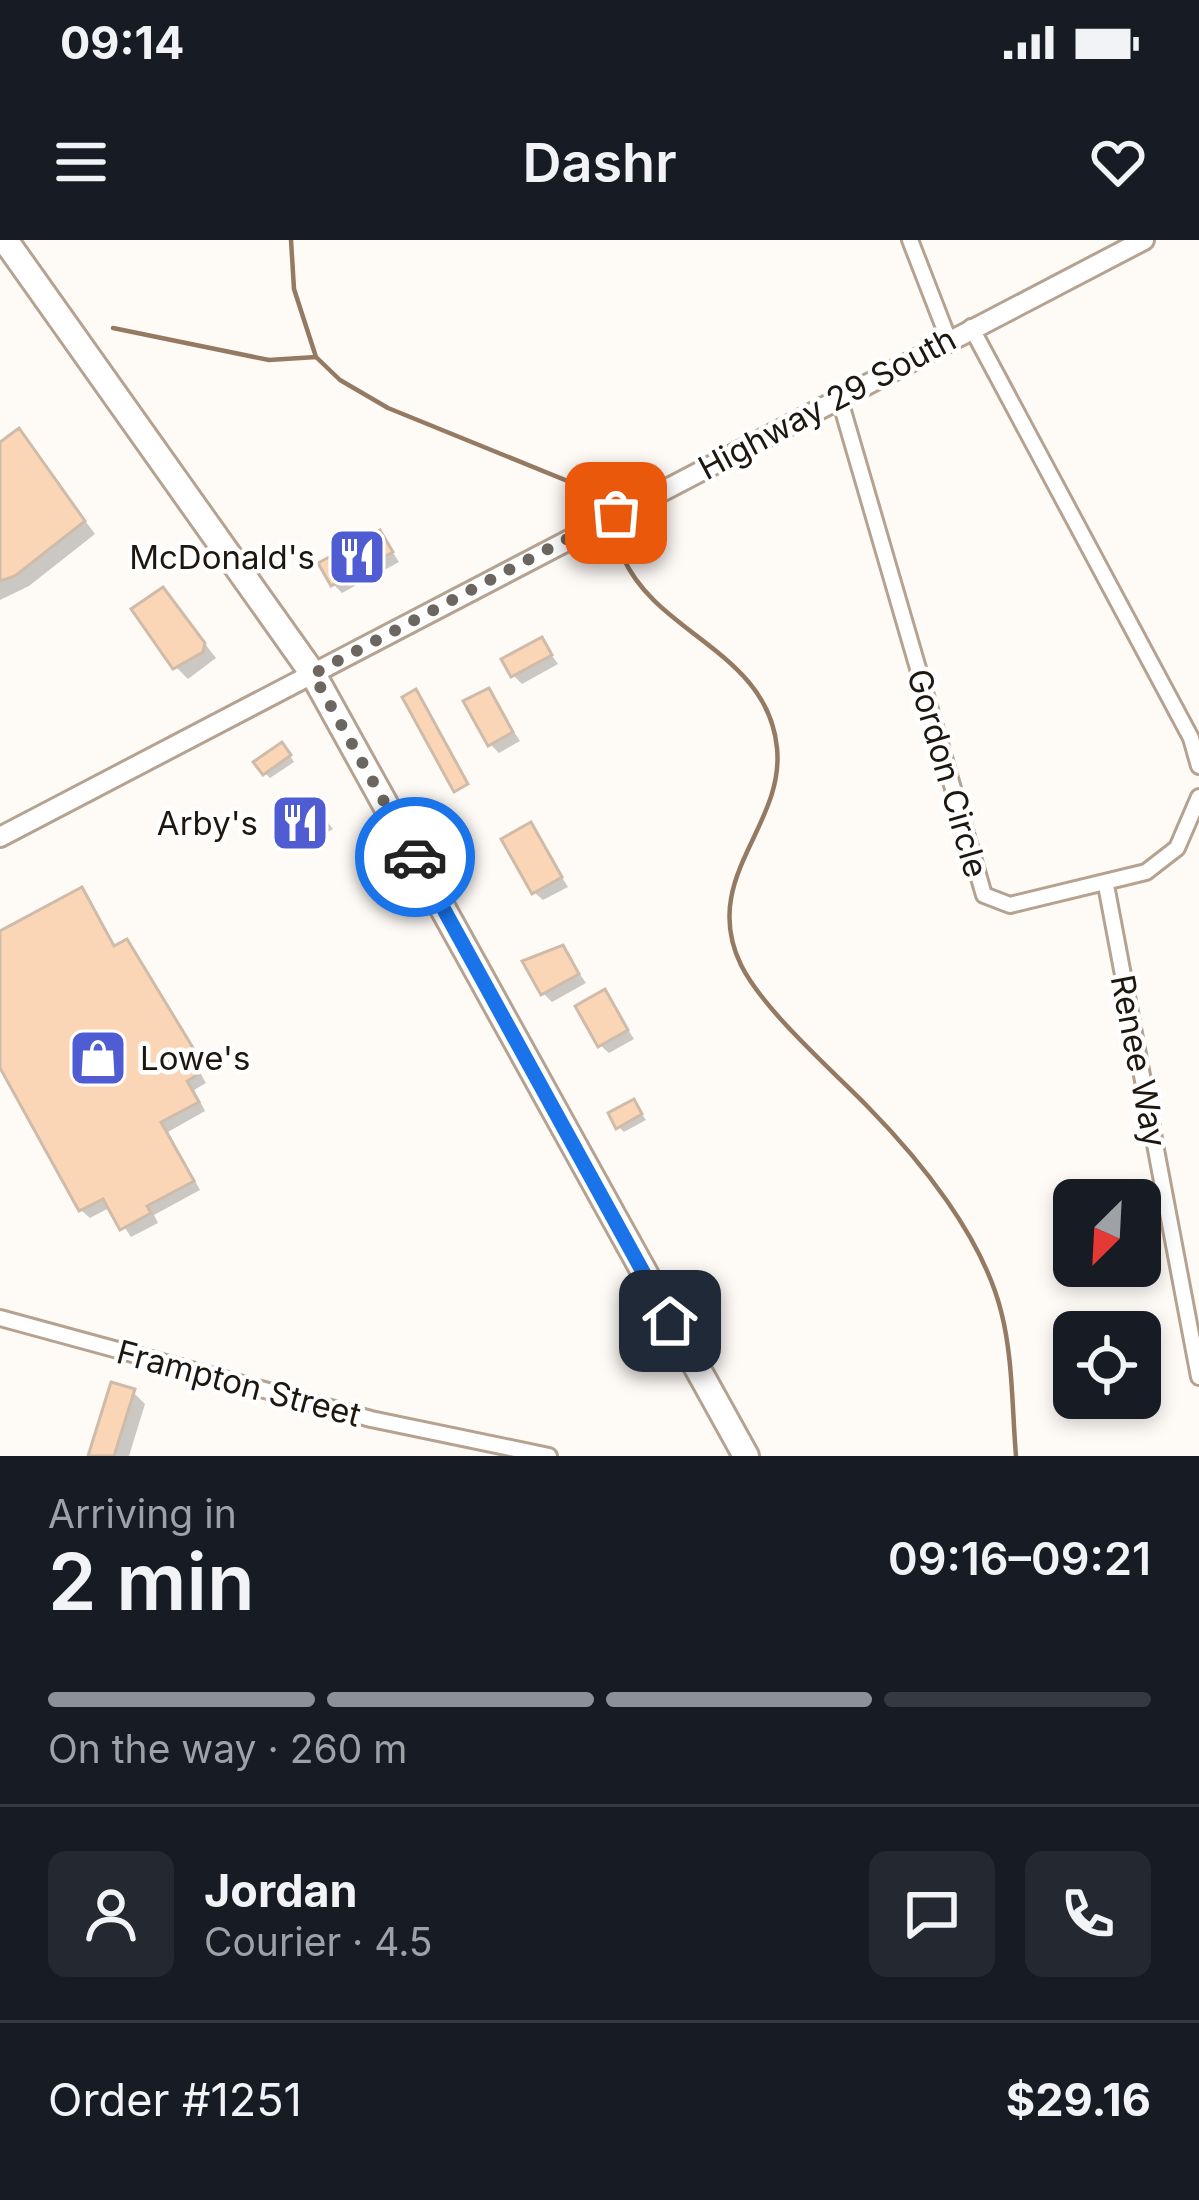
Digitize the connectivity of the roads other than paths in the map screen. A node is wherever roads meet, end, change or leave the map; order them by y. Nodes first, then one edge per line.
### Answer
1 (5, 240) edge
2 (910, 240) edge
3 (1144, 240) edge
4 (971, 327) junction
5 (948, 338) junction
6 (838, 397) junction
7 (313, 674) junction
8 (1199, 766) edge
9 (1199, 797) edge
10 (0, 837) edge
11 (1106, 885) junction
12 (0, 1318) edge
13 (1199, 1377) edge
14 (549, 1456) edge
15 (746, 1456) edge

1 - 7 highway
2 - 5 street
3 - 4 main road, Highway 29 South
4 - 5 main road, Highway 29 South
4 - 8 street
5 - 6 main road, Highway 29 South
6 - 7 main road, Highway 29 South
6 - 11 street, Gordon Circle
7 - 10 main road, Highway 29 South
7 - 15 highway
9 - 11 street, Gordon Circle
11 - 13 street, Renee Way
12 - 14 street, Frampton Street

